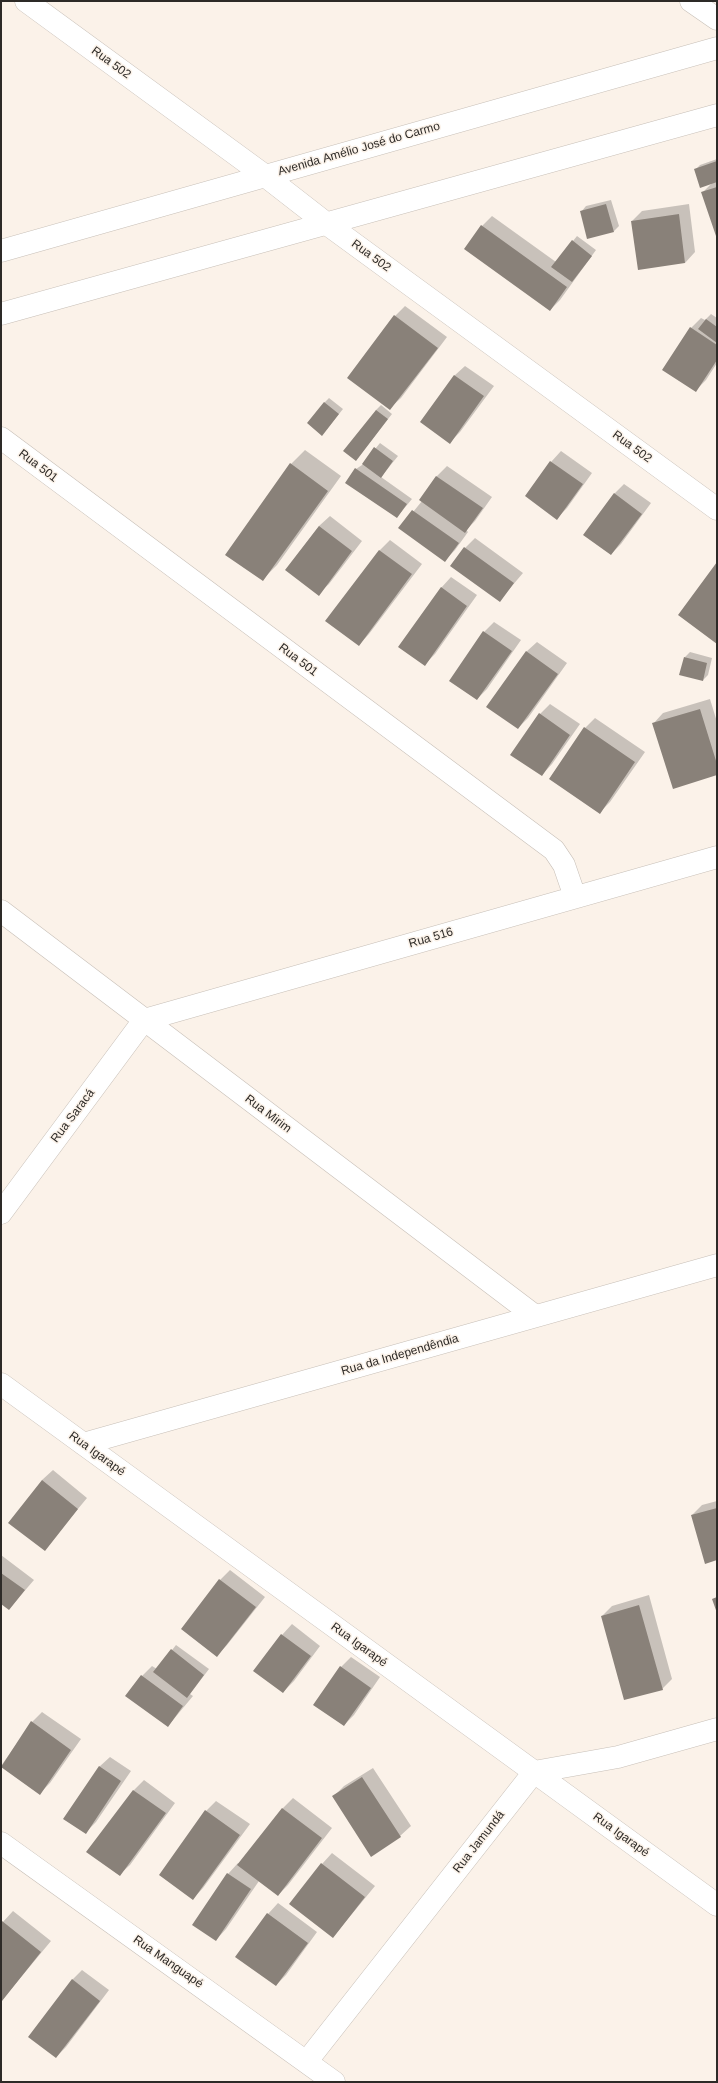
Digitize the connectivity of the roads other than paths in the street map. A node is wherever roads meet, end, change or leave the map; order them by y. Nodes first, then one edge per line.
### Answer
1 (26, 1) edge
2 (691, 1) edge
3 (717, 20) edge
4 (717, 48) edge
5 (717, 115) edge
6 (264, 175) junction
7 (327, 224) junction
8 (1, 250) edge
9 (1, 314) edge
10 (1, 438) edge
11 (717, 509) edge
12 (717, 857) edge
13 (575, 897) junction
14 (1, 911) edge
15 (144, 1020) junction
16 (1, 1213) edge
17 (717, 1265) edge
18 (535, 1316) junction
19 (1, 1384) edge
20 (83, 1444) junction
21 (717, 1729) edge
22 (534, 1772) junction
23 (1, 1843) edge
24 (717, 1905) edge
25 (307, 2061) junction
26 (334, 2082) edge

1 - 6 street, Rua 502
2 - 3 street
4 - 6 street, Avenida Amélio José do Carmo
5 - 7 street
6 - 7 street, Rua 502
6 - 8 street, Avenida Amélio José do Carmo
7 - 9 street
7 - 11 street, Rua 502
10 - 13 street, Rua 501
12 - 13 street, Rua 516
13 - 15 street, Rua 516
14 - 15 street, Rua Mirim
15 - 16 street, Rua Saracá
15 - 18 street, Rua Mirim
17 - 18 street, Rua da Independêndia
18 - 20 street, Rua da Independêndia
19 - 20 street, Rua Igarapé
20 - 22 street, Rua Igarapé
21 - 22 street
22 - 24 street, Rua Igarapé
22 - 25 street, Rua Jamundá
23 - 25 street, Rua Manguapé
25 - 26 street, Rua Manguapé

